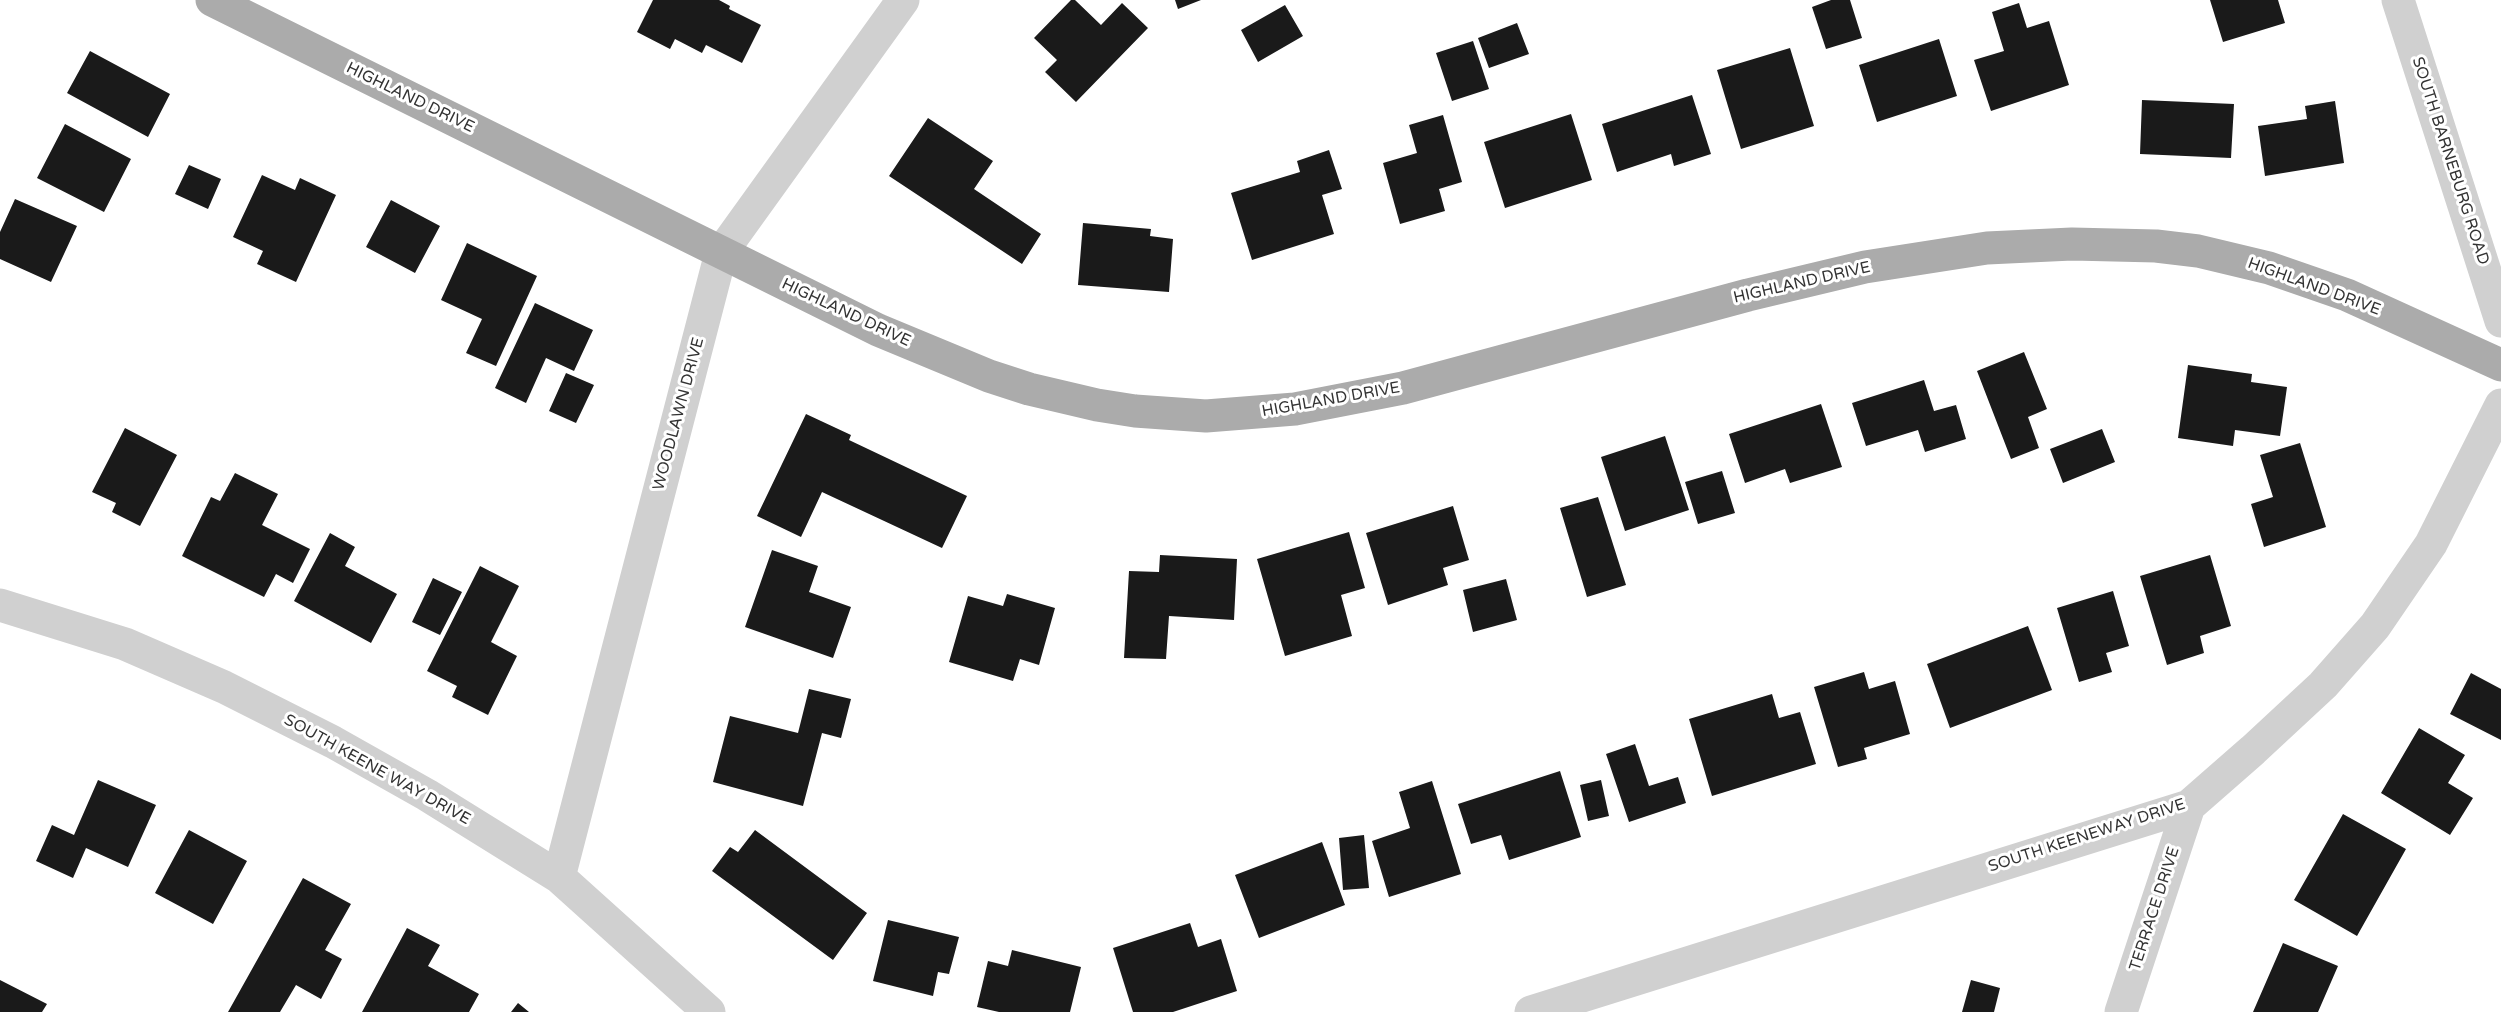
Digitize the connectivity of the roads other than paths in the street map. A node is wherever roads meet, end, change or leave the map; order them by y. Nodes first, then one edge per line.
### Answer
1 (213, 0) edge
2 (903, 0) edge
3 (2398, 0) edge
4 (721, 253) junction
5 (2501, 321) edge
6 (2501, 365) edge
7 (2501, 405) edge
8 (0, 605) edge
9 (2189, 806) junction
10 (559, 877) junction
11 (708, 1012) edge
12 (1532, 1012) edge
13 (2121, 1012) edge

1 - 4 main road, HIGHLAND DRIVE
2 - 4 street, WOODLAWN DRIVE
3 - 5 street, SOUTH BARNEBURG ROAD
4 - 6 main road, HIGHLAND DRIVE
4 - 10 street, WOODLAWN DRIVE
7 - 9 street, SOUTH KEENEWAY DRIVE
8 - 10 street, SOUTH KEENE WAY DRIVE
9 - 12 street, SOUTH KEENEWAY DRIVE
9 - 13 street, TERRACE DRIVE
10 - 11 street, SOUTH KEENE WAY DRIVE

